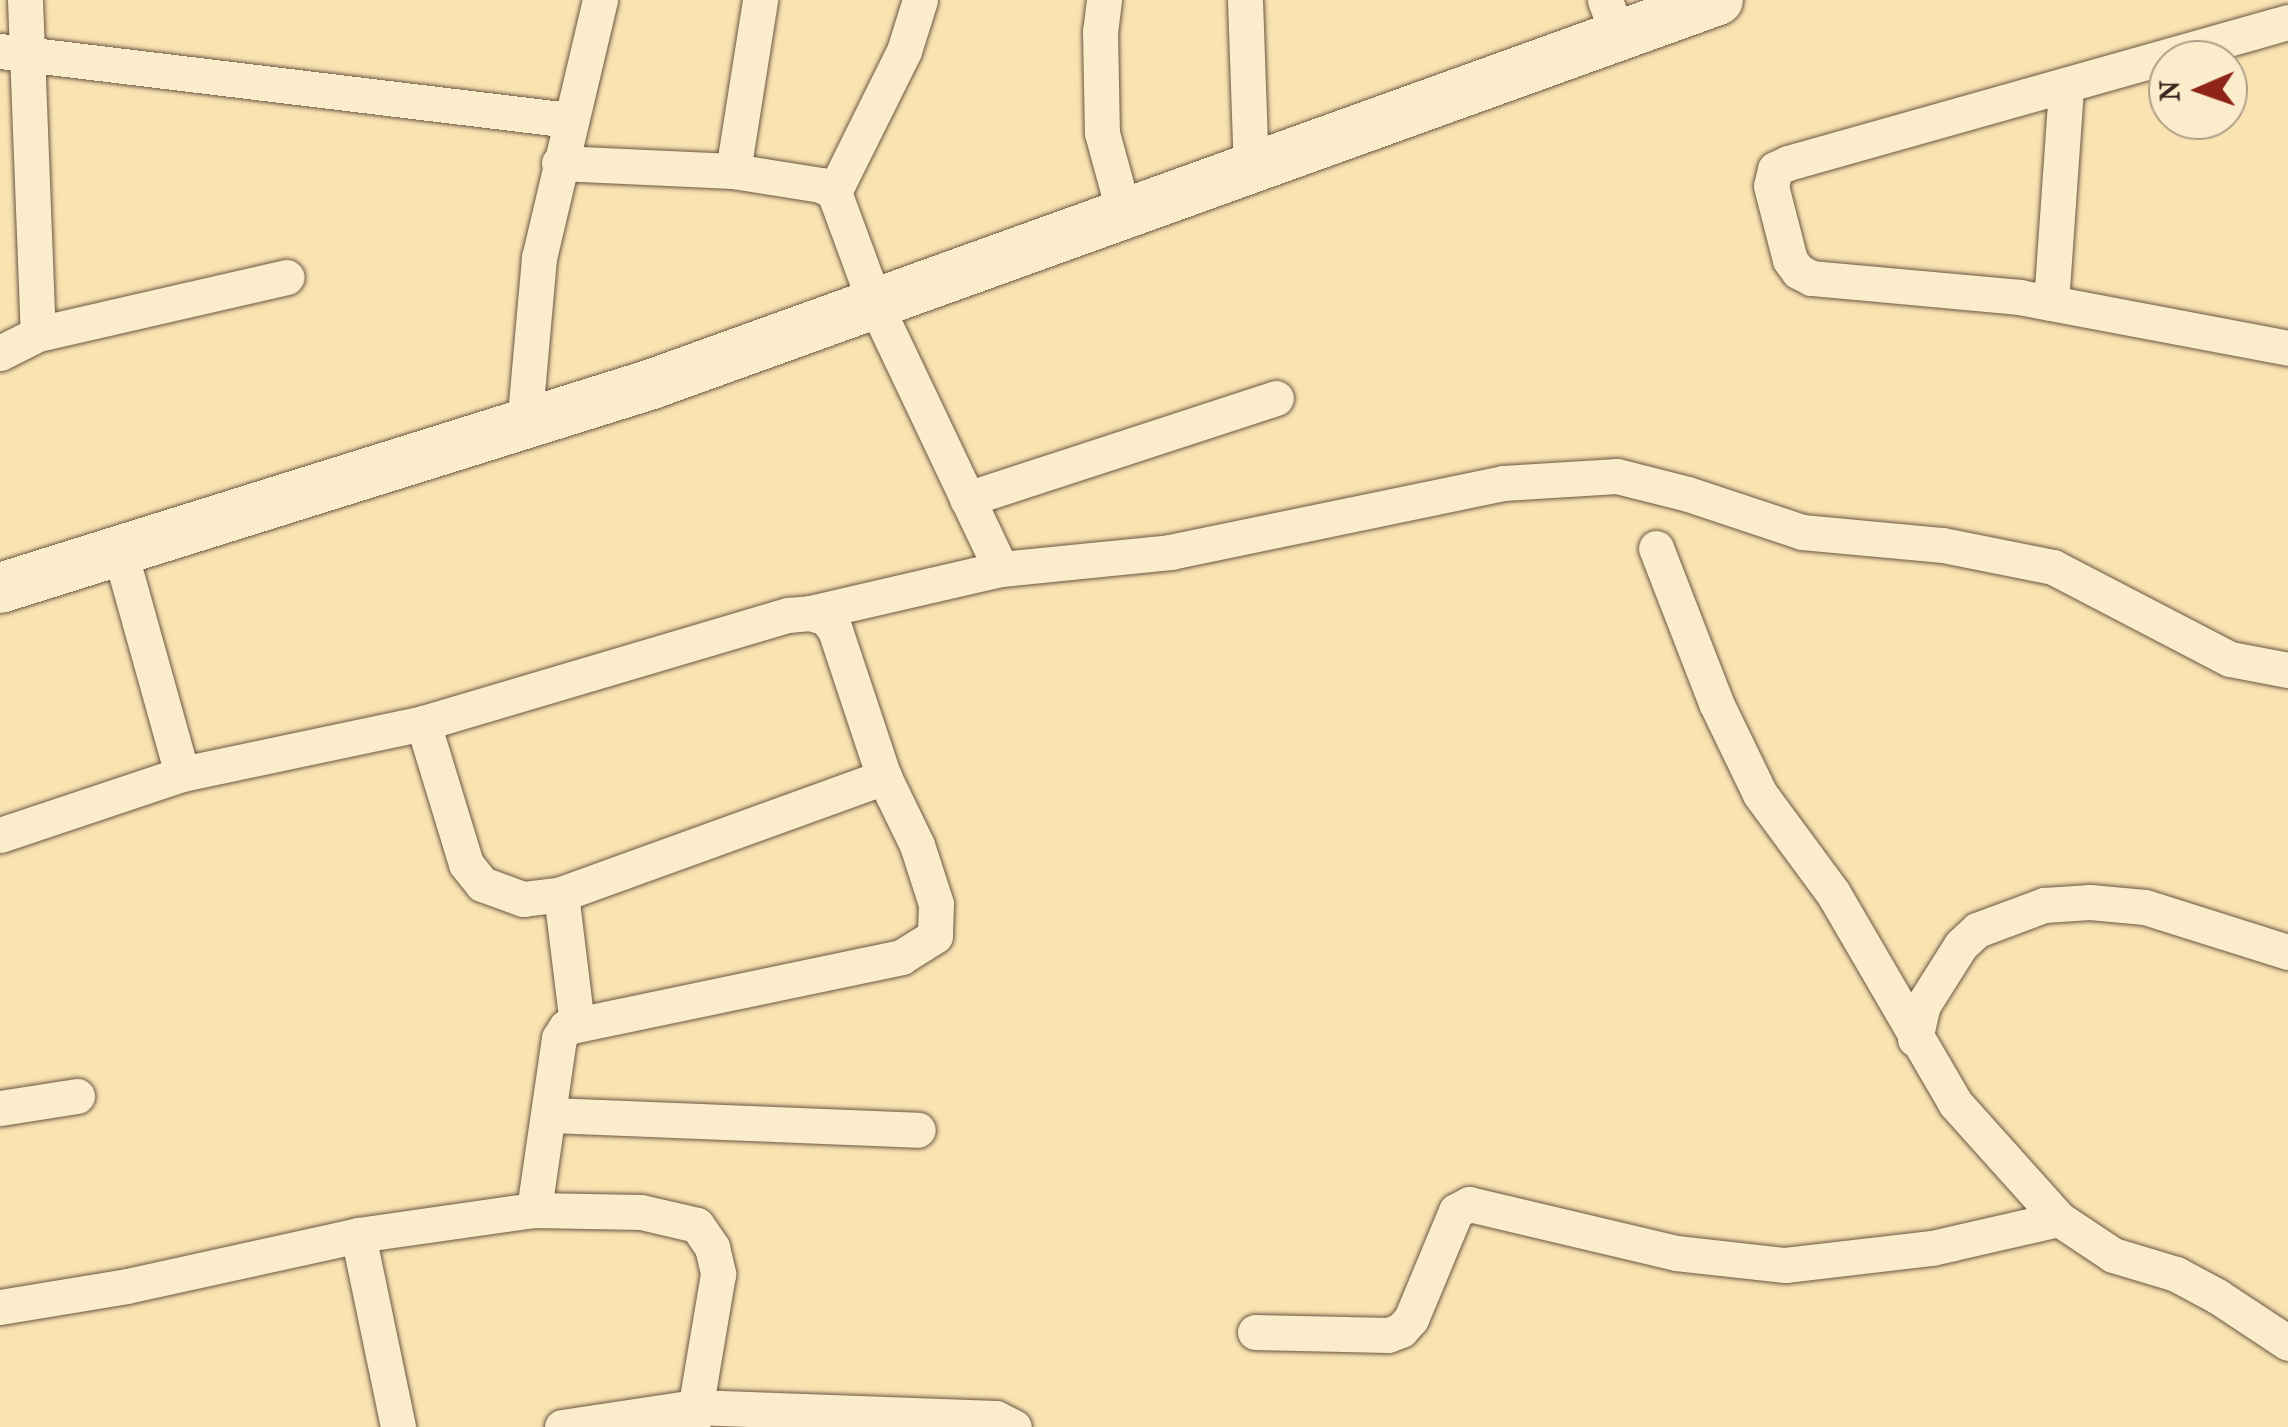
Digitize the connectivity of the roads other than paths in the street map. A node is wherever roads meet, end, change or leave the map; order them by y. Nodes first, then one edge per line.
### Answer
1 (25, 0) edge
2 (600, 0) edge
3 (760, 0) edge
4 (920, 0) edge
5 (1104, 0) edge
6 (1245, 0) edge
7 (1718, 0) edge
8 (1612, 18) edge
9 (2288, 22) edge
10 (14, 52) edge
11 (2066, 88) junction
12 (569, 120) junction
13 (559, 164) junction
14 (733, 170) junction
15 (1251, 171) junction
16 (834, 192) junction
17 (1125, 216) junction
18 (287, 277) dead end
19 (2050, 303) junction
20 (876, 306) junction
21 (38, 334) junction
22 (2288, 348) edge
23 (0, 352) edge
24 (1276, 398) dead end
25 (524, 426) junction
26 (968, 499) junction
27 (1656, 548) dead end
28 (119, 549) junction
29 (1001, 569) junction
30 (0, 588) edge
31 (810, 612) junction
32 (2288, 670) edge
33 (422, 723) junction
34 (182, 774) junction
35 (884, 777) junction
36 (0, 835) edge
37 (561, 894) junction
38 (2288, 952) edge
39 (577, 1024) junction
40 (1915, 1039) junction
41 (77, 1096) dead end
42 (0, 1108) edge
43 (550, 1115) junction
44 (918, 1130) dead end
45 (534, 1210) junction
46 (2059, 1219) junction
47 (358, 1235) junction
48 (0, 1307) edge
49 (1255, 1332) dead end
50 (2288, 1343) edge
51 (693, 1417) edge
52 (398, 1427) edge
53 (562, 1427) edge
54 (1014, 1427) edge

1 - 10 street
2 - 12 street
3 - 14 street
4 - 16 street
5 - 17 street
6 - 15 street
7 - 8 street
8 - 15 street
9 - 11 street
10 - 12 street
10 - 21 street
11 - 19 street
11 - 19 street
12 - 13 street
13 - 14 street
13 - 25 street
14 - 16 street
15 - 17 street
16 - 20 street
17 - 20 street
18 - 21 street
19 - 22 street
20 - 25 street
20 - 26 street
21 - 23 street
24 - 26 street
25 - 28 street
26 - 29 street
27 - 40 street
28 - 30 street
28 - 34 street
29 - 31 street
29 - 32 street
31 - 33 street
31 - 35 street
33 - 34 street
33 - 37 street
34 - 36 street
35 - 37 street
35 - 39 street
37 - 39 street
38 - 40 street
39 - 43 street
40 - 46 street
41 - 42 street
43 - 44 street
43 - 45 street
45 - 47 street
45 - 51 street
46 - 49 street
46 - 50 street
47 - 48 street
47 - 52 street
51 - 53 street
51 - 54 street

